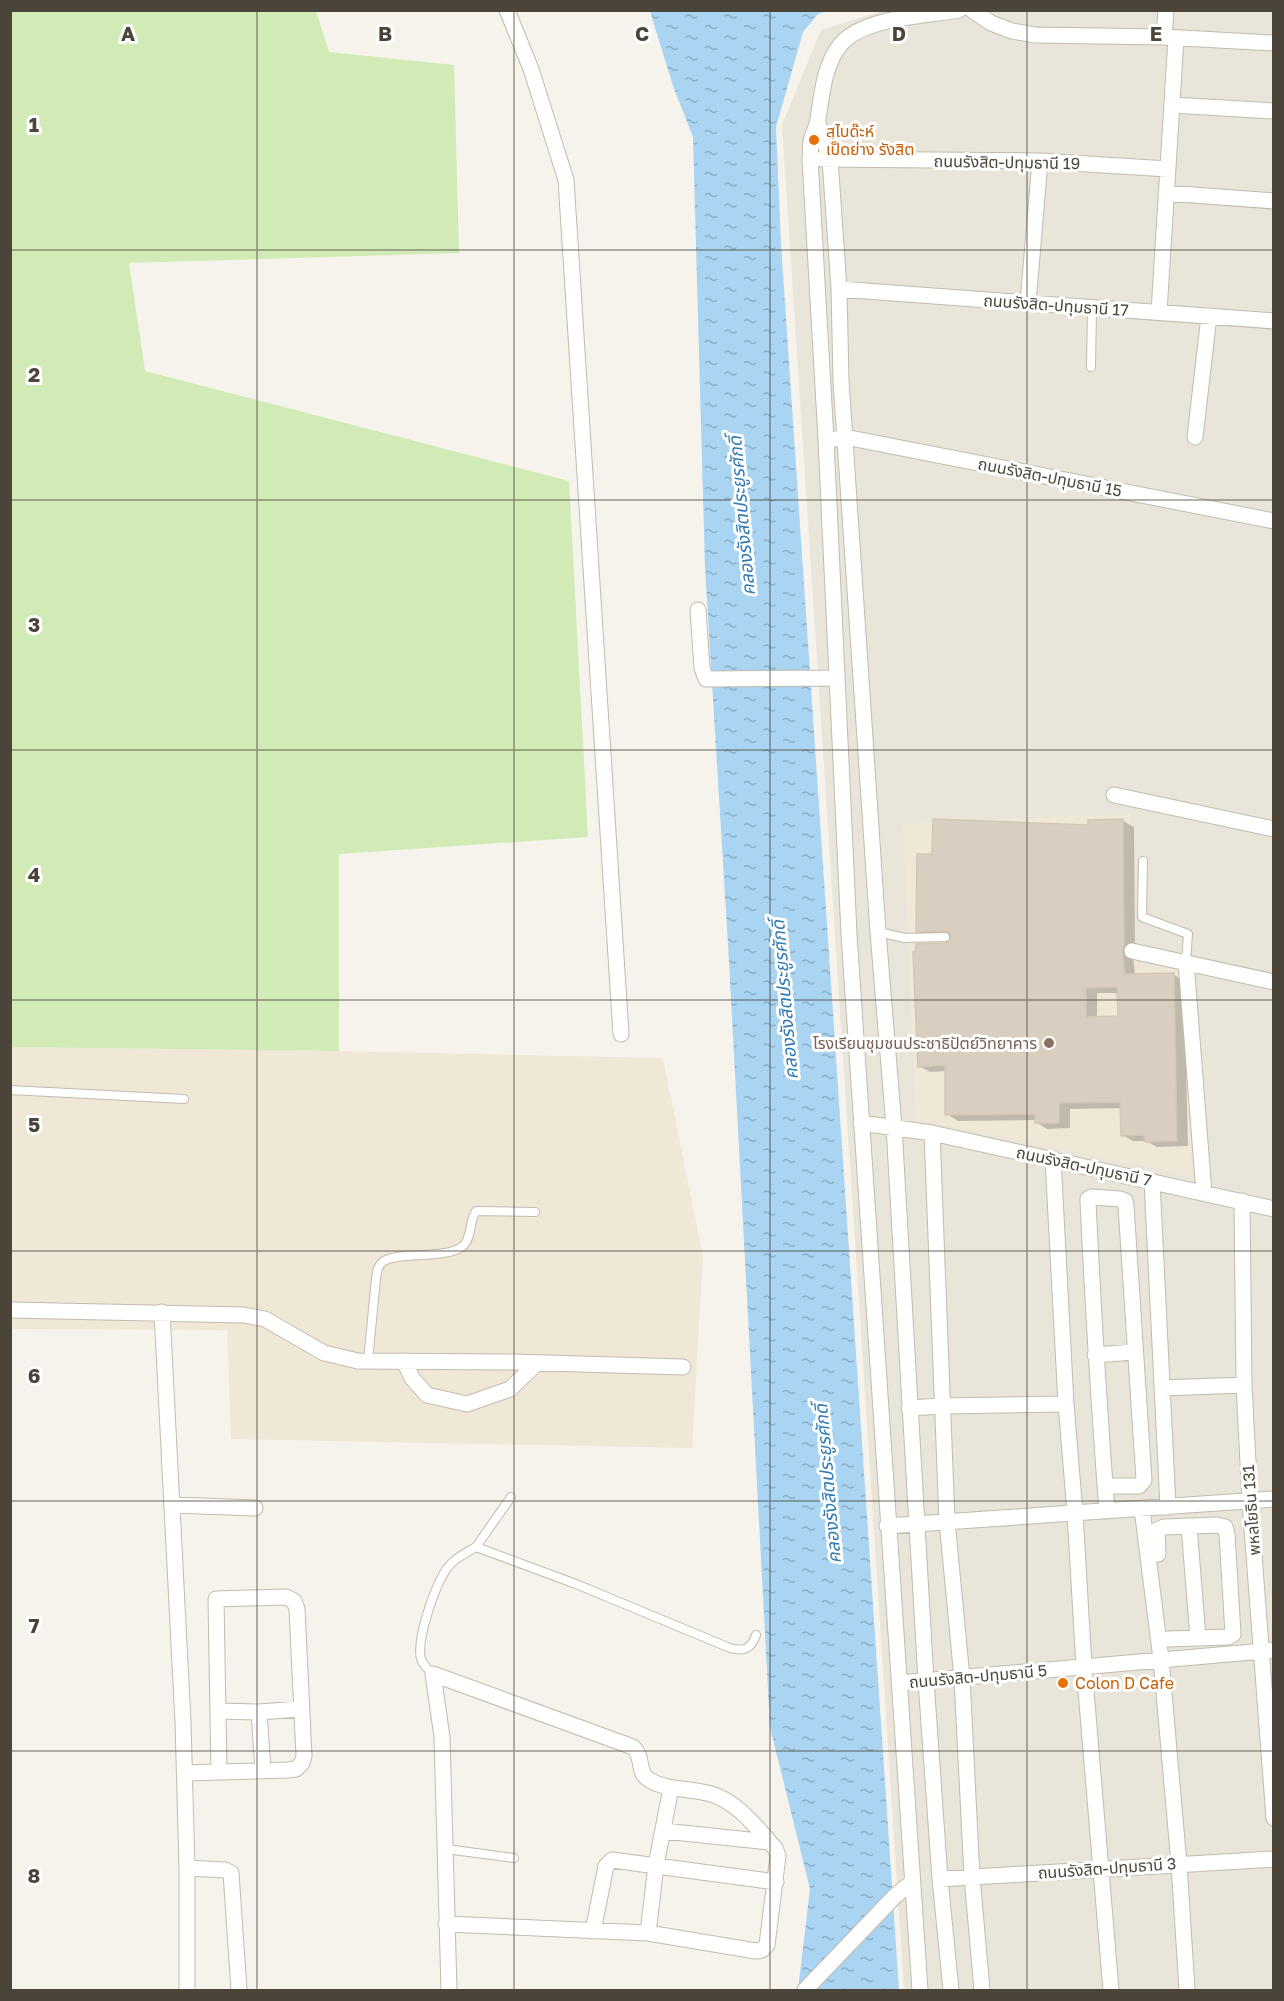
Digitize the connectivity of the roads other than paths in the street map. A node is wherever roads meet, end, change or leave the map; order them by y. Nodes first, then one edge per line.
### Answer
1 (507, 10) edge
2 (959, 10) edge
3 (972, 10) edge
4 (1166, 10) edge
5 (1170, 37) junction
6 (1274, 43) edge
7 (1172, 105) junction
8 (1274, 111) edge
9 (818, 123) junction
10 (810, 159) junction
11 (830, 159) junction
12 (1040, 161) junction
13 (1168, 169) junction
14 (1166, 193) junction
15 (1274, 201) edge
16 (839, 289) junction
17 (1028, 303) junction
18 (1092, 308) junction
19 (1159, 312) junction
20 (1209, 316) junction
21 (1274, 321) edge
22 (1091, 366) dead end
23 (845, 437) junction
24 (1195, 437) dead end
25 (826, 440) junction
26 (1274, 521) edge
27 (698, 610) dead end
28 (837, 678) junction
29 (1114, 795) dead end
30 (1274, 829) edge
31 (1143, 861) dead end
32 (878, 932) junction
33 (945, 938) dead end
34 (1132, 951) dead end
35 (1186, 962) junction
36 (1274, 982) edge
37 (621, 1034) dead end
38 (10, 1090) edge
39 (184, 1099) dead end
40 (861, 1123) junction
41 (894, 1127) junction
42 (932, 1133) junction
43 (1053, 1159) junction
44 (1152, 1180) junction
45 (1204, 1193) junction
46 (1242, 1201) junction
47 (1274, 1209) edge
48 (535, 1212) dead end
49 (10, 1310) edge
50 (162, 1312) junction
51 (1134, 1352) junction
52 (1095, 1355) junction
53 (368, 1361) junction
54 (404, 1361) junction
55 (537, 1363) junction
56 (683, 1367) dead end
57 (1244, 1385) junction
58 (1162, 1388) junction
59 (1066, 1404) junction
60 (941, 1406) junction
61 (909, 1408) junction
62 (1105, 1486) junction
63 (511, 1497) dead end
64 (1274, 1499) edge
65 (1250, 1502) junction
66 (173, 1505) junction
67 (1168, 1507) junction
68 (255, 1508) dead end
69 (1142, 1509) junction
70 (1107, 1511) junction
71 (1075, 1513) junction
72 (947, 1521) junction
73 (916, 1523) junction
74 (887, 1526) junction
75 (1189, 1526) junction
76 (476, 1547) junction
77 (756, 1635) dead end
78 (1198, 1638) junction
79 (1167, 1639) junction
80 (1267, 1651) edge
81 (1165, 1659) junction
82 (1084, 1667) junction
83 (433, 1674) junction
84 (962, 1678) junction
85 (926, 1681) junction
86 (898, 1683) junction
87 (301, 1709) junction
88 (218, 1711) junction
89 (259, 1712) junction
90 (263, 1770) junction
91 (219, 1772) junction
92 (185, 1773) junction
93 (671, 1788) junction
94 (1274, 1818) edge
95 (664, 1831) junction
96 (769, 1842) junction
97 (446, 1849) junction
98 (514, 1858) dead end
99 (1274, 1859) edge
100 (1179, 1864) junction
101 (656, 1865) junction
102 (187, 1868) junction
103 (1102, 1868) junction
104 (972, 1877) junction
105 (940, 1879) junction
106 (776, 1882) junction
107 (912, 1882) junction
108 (446, 1923) junction
109 (593, 1930) junction
110 (648, 1933) junction
111 (186, 1990) edge
112 (239, 1990) edge
113 (449, 1990) edge
114 (805, 1990) edge
115 (920, 1990) edge
116 (951, 1990) edge
117 (982, 1990) edge
118 (1111, 1990) edge
119 (1187, 1990) edge

1 - 37 street
2 - 9 street
3 - 5 street
4 - 5 street
5 - 6 street
5 - 7 street
7 - 8 street
7 - 13 street
9 - 10 street
9 - 11 street
10 - 11 street, ถนนรังสิต-ปทุมธานี 19
10 - 25 street
11 - 12 street, ถนนรังสิต-ปทุมธานี 19
11 - 16 street
12 - 13 street, ถนนรังสิต-ปทุมธานี 19
12 - 17 street
13 - 14 street
14 - 15 street
14 - 19 street
16 - 17 street, ถนนรังสิต-ปทุมธานี 17
16 - 23 street
17 - 18 street, ถนนรังสิต-ปทุมธานี 17
18 - 19 street, ถนนรังสิต-ปทุมธานี 17
18 - 22 lane
19 - 20 street, ถนนรังสิต-ปทุมธานี 17
20 - 21 street, ถนนรังสิต-ปทุมธานี 17
20 - 24 street
23 - 25 street, ถนนรังสิต-ปทุมธานี 15
23 - 26 street, ถนนรังสิต-ปทุมธานี 15
23 - 32 street
25 - 28 street
27 - 28 street
28 - 40 street
29 - 30 street
31 - 35 lane
32 - 33 lane
32 - 41 street
34 - 35 street
35 - 36 street
35 - 45 street
38 - 39 lane
40 - 41 street, ถนนรังสิต-ปทุมธานี 7
40 - 74 street
41 - 42 street, ถนนรังสิต-ปทุมธานี 7
41 - 61 street
42 - 43 street, ถนนรังสิต-ปทุมธานี 7
42 - 60 street
43 - 44 street, ถนนรังสิต-ปทุมธานี 7
43 - 59 street
44 - 45 street, ถนนรังสิต-ปทุมธานี 7
44 - 58 street
45 - 46 street, ถนนรังสิต-ปทุมธานี 7
46 - 47 street, ถนนรังสิต-ปทุมธานี 7
46 - 57 street, พหลโยธิน 131
48 - 53 lane
49 - 50 street
50 - 53 street
50 - 66 street
51 - 52 street
51 - 52 street
51 - 62 street
52 - 62 street
53 - 54 street
54 - 55 street
54 - 55 street
55 - 56 street
57 - 58 street
57 - 65 street, พหลโยธิน 131
58 - 67 street
59 - 60 street
59 - 71 street
60 - 61 street
60 - 72 street
61 - 73 street
62 - 70 street
63 - 76 lane
64 - 65 street
65 - 67 street
65 - 80 street, พหลโยธิน 131
66 - 68 street
66 - 92 street
67 - 69 street
69 - 70 street
69 - 81 street
70 - 71 street
71 - 72 street
71 - 82 street
72 - 73 street
72 - 84 street
73 - 74 street
73 - 85 street
74 - 86 street
75 - 78 street
75 - 78 street
75 - 79 street
76 - 77 lane
76 - 83 lane
78 - 79 street
79 - 81 street
80 - 81 street, ถนนรังสิต-ปทุมธานี 5
80 - 94 street, พหลโยธิน 131
81 - 82 street, ถนนรังสิต-ปทุมธานี 5
81 - 100 street
82 - 84 street, ถนนรังสิต-ปทุมธานี 5
82 - 103 street
83 - 93 street
83 - 97 street
84 - 85 street, ถนนรังสิต-ปทุมธานี 5
84 - 104 street
85 - 86 street, ถนนรังสิต-ปทุมธานี 5
85 - 105 street
86 - 107 street
87 - 88 street
87 - 89 street
87 - 90 street
88 - 89 street
88 - 91 street
89 - 90 street
90 - 91 street
91 - 92 street
92 - 102 street
93 - 95 street
93 - 96 street
95 - 96 street
95 - 101 street
96 - 106 street
97 - 98 lane
97 - 108 street
99 - 100 street, ถนนรังสิต-ปทุมธานี 3
100 - 103 street, ถนนรังสิต-ปทุมธานี 3
100 - 119 street
101 - 106 street
101 - 109 street
101 - 110 street
102 - 111 street
102 - 112 street
103 - 104 street, ถนนรังสิต-ปทุมธานี 3
103 - 118 street
104 - 105 street, ถนนรังสิต-ปทุมธานี 3
104 - 117 street
105 - 116 street
106 - 110 street
107 - 114 street
107 - 115 street
108 - 109 street
108 - 113 street
109 - 110 street

